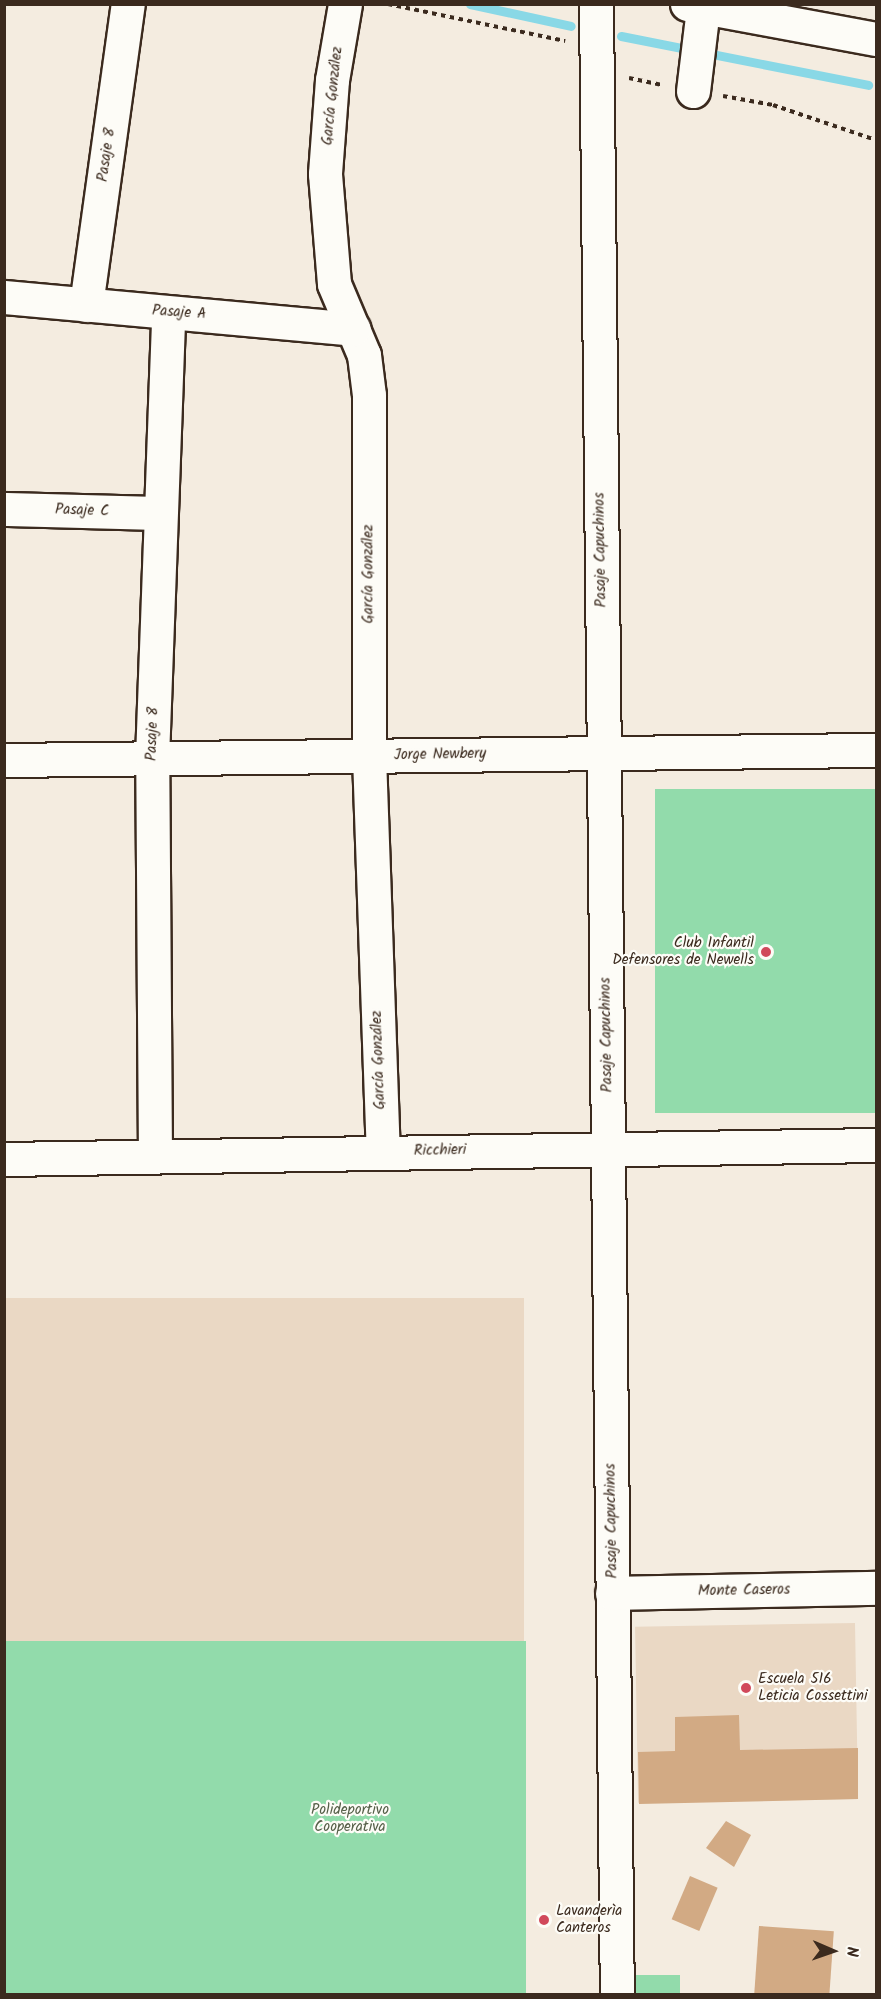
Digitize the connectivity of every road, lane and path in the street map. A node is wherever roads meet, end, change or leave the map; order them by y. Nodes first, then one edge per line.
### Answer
1 (128, 4) edge
2 (345, 4) edge
3 (388, 4) edge
4 (596, 4) edge
5 (695, 6) edge
6 (876, 39) edge
7 (697, 65) junction
8 (597, 72) junction
9 (876, 140) edge
10 (4, 297) edge
11 (86, 305) junction
12 (168, 313) junction
13 (354, 329) junction
14 (4, 509) edge
15 (160, 513) junction
16 (876, 750) edge
17 (604, 753) junction
18 (369, 756) junction
19 (152, 758) junction
20 (4, 760) edge
21 (876, 1144) edge
22 (608, 1149) junction
23 (383, 1152) junction
24 (155, 1156) junction
25 (4, 1159) edge
26 (876, 1588) edge
27 (612, 1593) junction
28 (616, 1995) edge

1 - 11 street, Pasaje 8
2 - 13 street, García González
3 - 8 path
4 - 8 street, Pasaje Capuchinos
5 - 6 street
5 - 7 street
7 - 8 path
7 - 9 path
8 - 17 street, Pasaje Capuchinos
10 - 11 street, Pasaje A
11 - 12 street, Pasaje A
12 - 13 street, Pasaje A
12 - 15 street, Pasaje 8
13 - 18 street, García González
14 - 15 street, Pasaje C
15 - 19 street, Pasaje 8
16 - 17 street, Jorge Newbery
17 - 18 street, Jorge Newbery
17 - 22 street, Pasaje Capuchinos
18 - 19 street, Jorge Newbery
18 - 23 street, García González
19 - 20 street, Jorge Newbery
19 - 24 street, Pasaje 8
21 - 22 street, Ricchieri
22 - 23 street, Ricchieri
22 - 27 street, Pasaje Capuchinos
23 - 24 street, Ricchieri
24 - 25 street, Ricchieri
26 - 27 street, Monte Caseros
27 - 28 street, Pasaje Capuchinos

